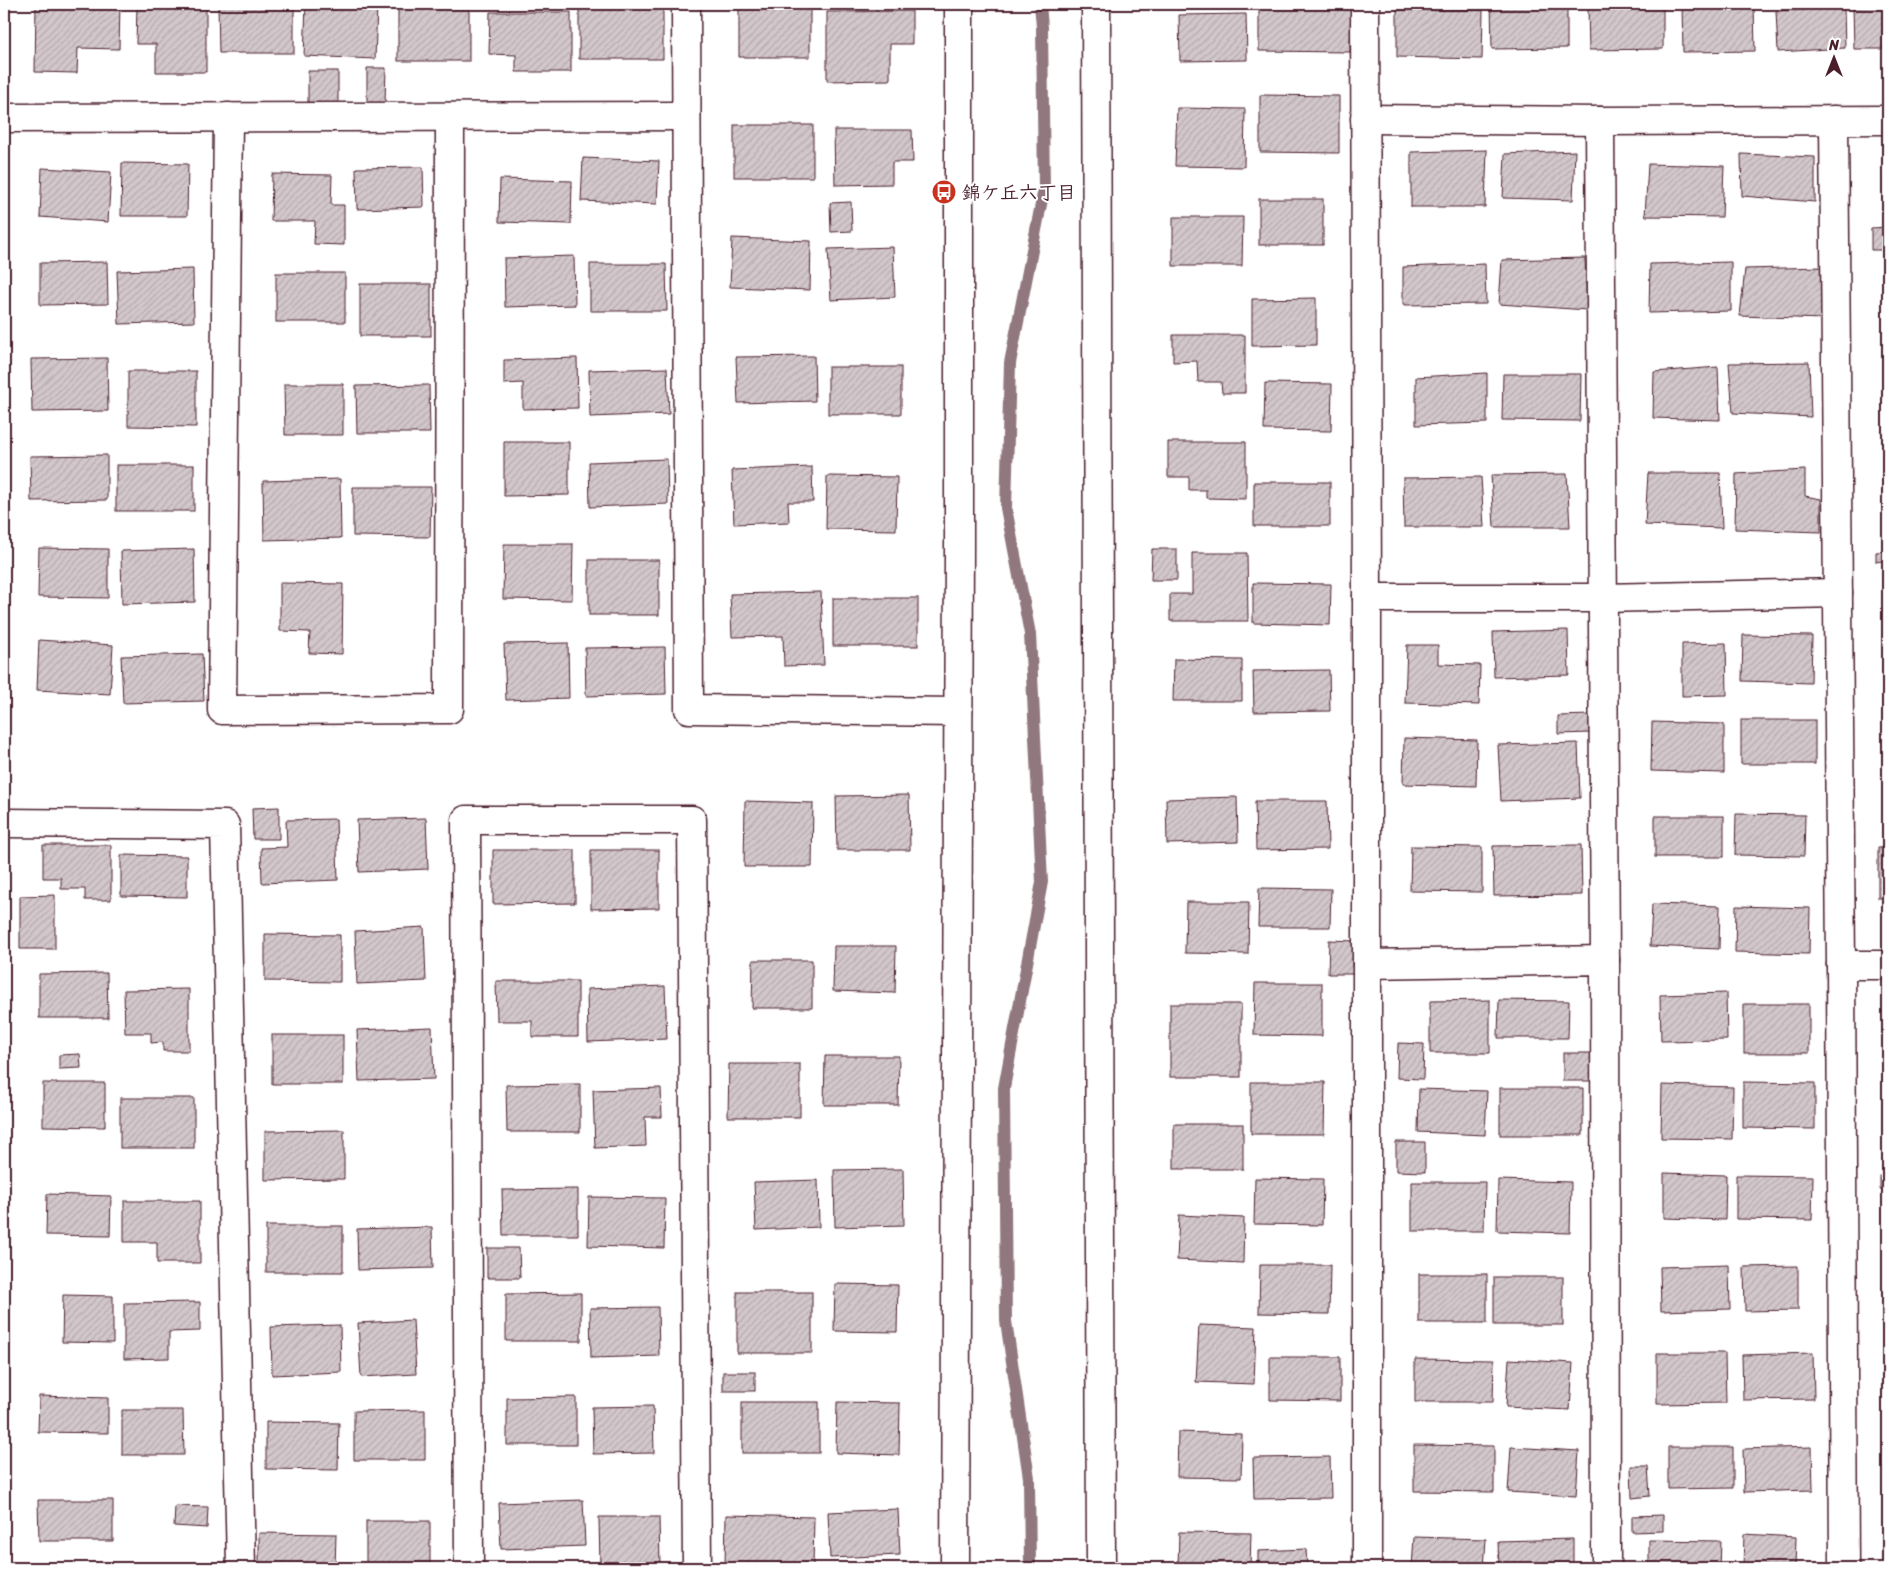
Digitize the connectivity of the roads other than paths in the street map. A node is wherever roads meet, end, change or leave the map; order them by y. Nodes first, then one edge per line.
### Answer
1 (686, 4) edge
2 (959, 4) edge
3 (1096, 4) edge
4 (1365, 4) edge
5 (686, 116) junction
6 (228, 117) junction
7 (450, 117) junction
8 (4, 118) edge
9 (1365, 119) junction
10 (1834, 120) junction
11 (1888, 120) edge
12 (1600, 121) junction
13 (1838, 593) junction
14 (1367, 598) junction
15 (1602, 598) junction
16 (958, 712) junction
17 (4, 823) edge
18 (1605, 960) junction
19 (1367, 964) junction
20 (1841, 965) junction
21 (1888, 965) edge
22 (241, 1568) edge
23 (469, 1568) edge
24 (697, 1568) edge
25 (955, 1568) edge
26 (1101, 1568) edge
27 (1367, 1568) edge
28 (1606, 1568) edge
29 (1844, 1568) edge

1 - 5 street
2 - 16 street
3 - 26 street
4 - 9 street
5 - 7 street
5 - 16 street
6 - 7 street
6 - 7 street
6 - 8 street
9 - 12 street
9 - 14 street
10 - 11 street
10 - 12 street
10 - 13 street
12 - 15 street
13 - 15 street
13 - 20 street
14 - 15 street
14 - 19 street
15 - 18 street
16 - 25 street
17 - 22 street
18 - 19 street
18 - 28 street
19 - 27 street
20 - 21 street
20 - 29 street
23 - 24 street

